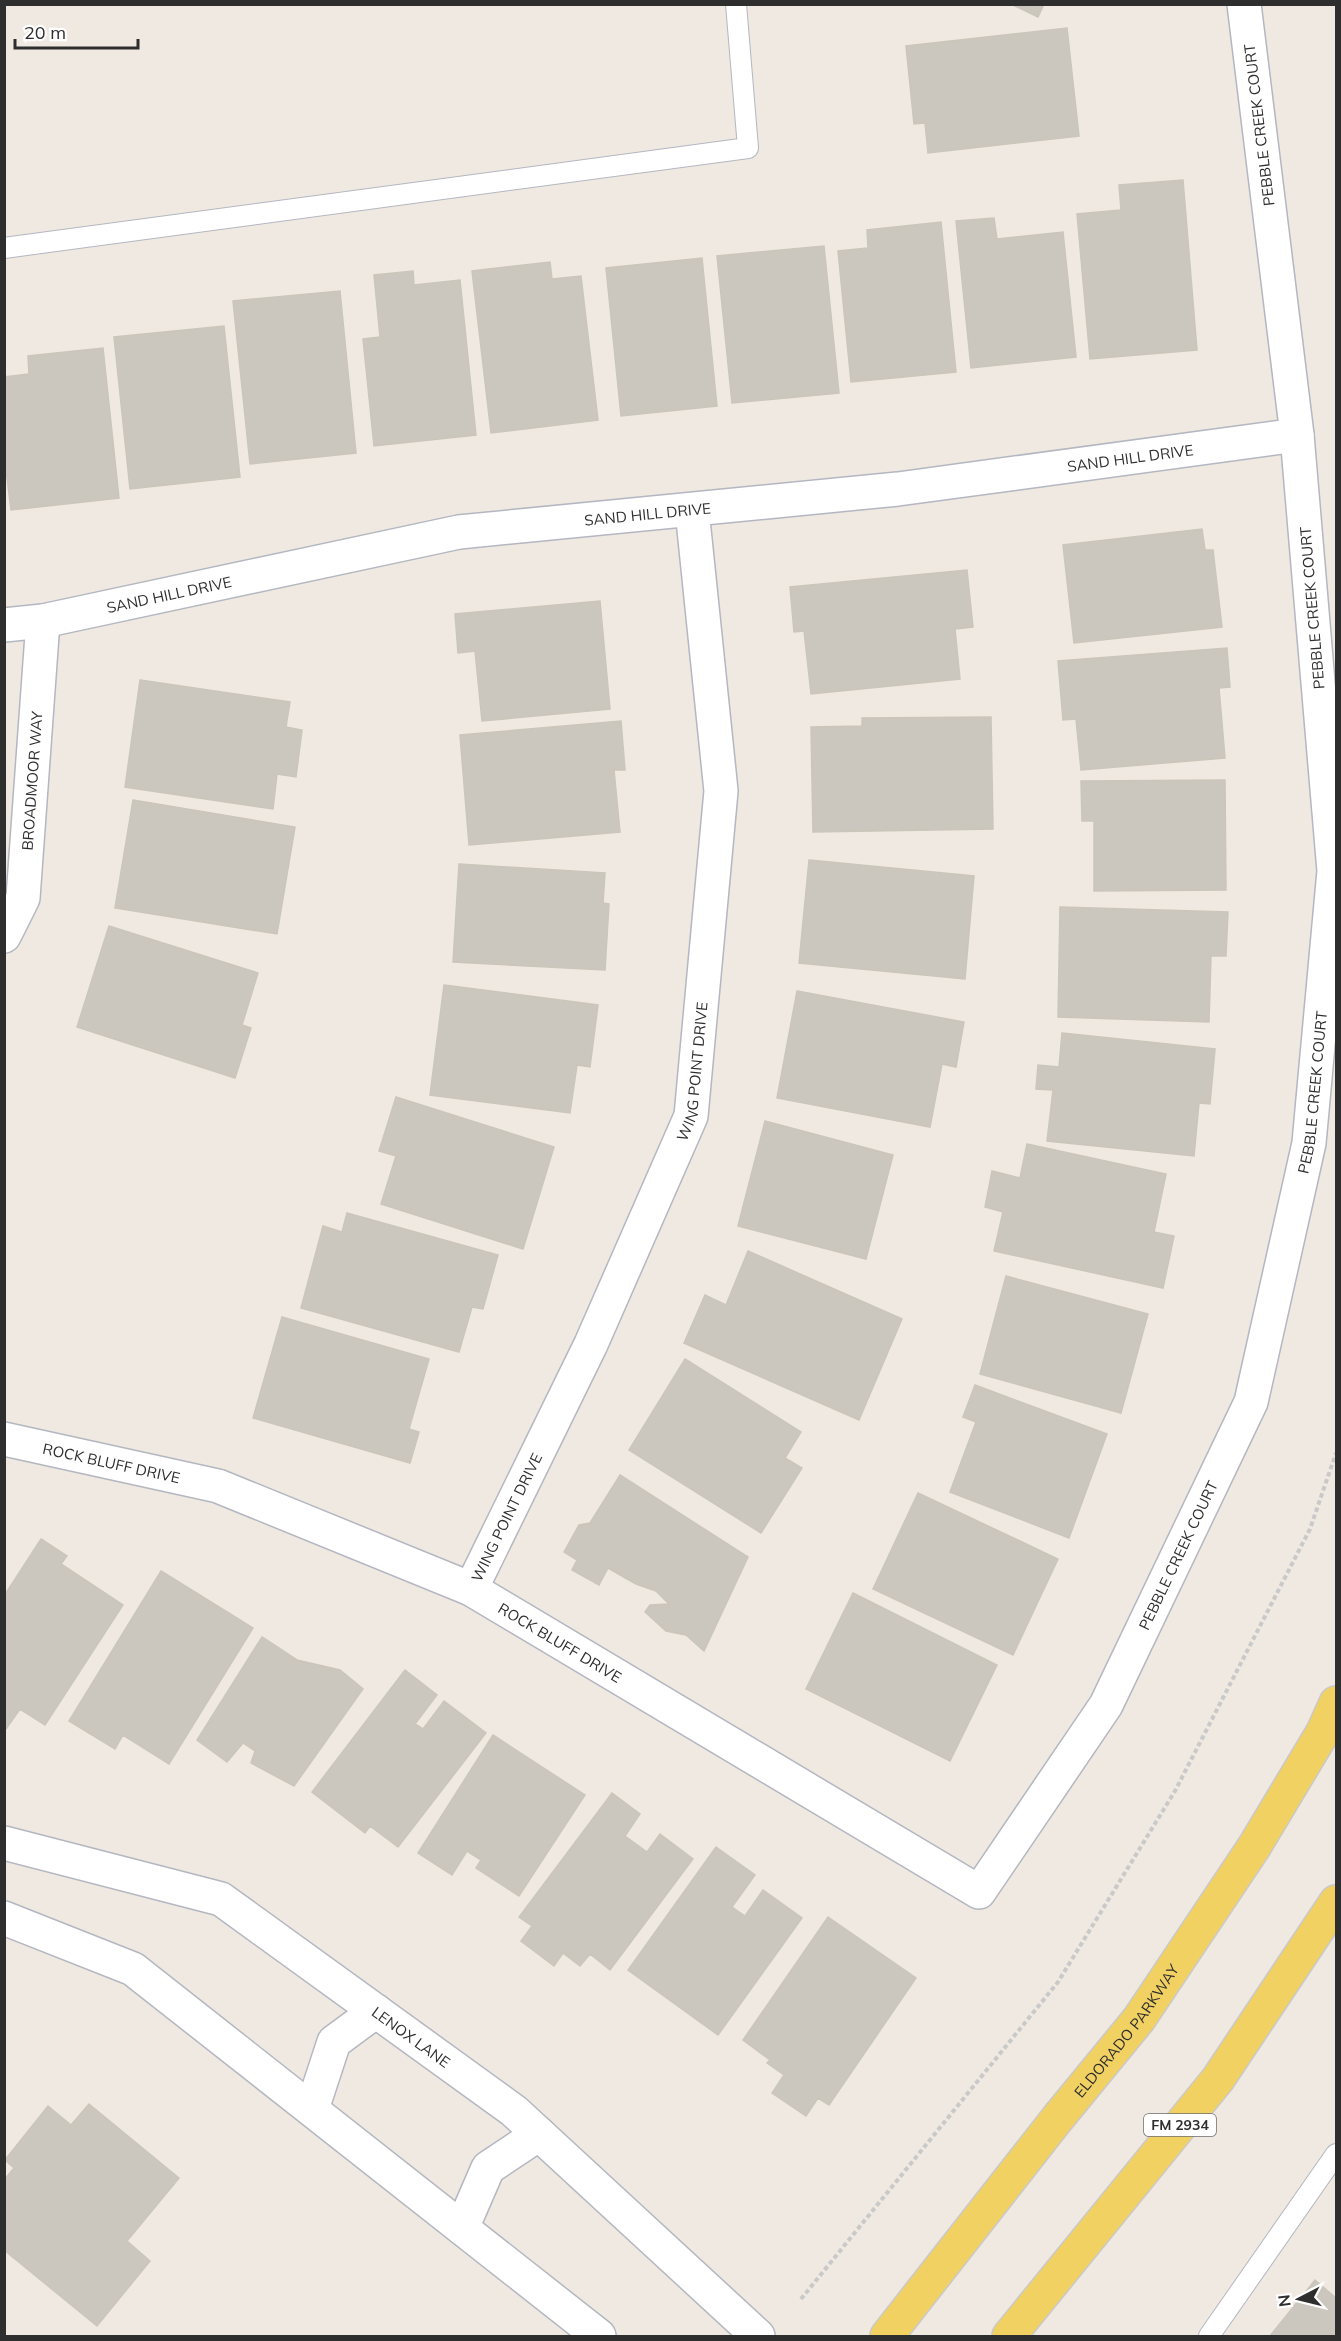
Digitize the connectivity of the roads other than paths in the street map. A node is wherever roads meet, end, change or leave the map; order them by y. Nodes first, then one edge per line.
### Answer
1 (736, 4) edge
2 (1244, 4) edge
3 (4, 248) edge
4 (1297, 435) junction
5 (692, 510) junction
6 (43, 621) junction
7 (4, 625) edge
8 (4, 936) edge
9 (4, 1439) edge
10 (471, 1589) junction
11 (1336, 1703) edge
12 (4, 1842) edge
13 (979, 1892) joint
14 (1336, 1902) edge
15 (4, 1918) edge
16 (376, 2011) junction
17 (312, 2109) junction
18 (539, 2134) junction
19 (1336, 2154) edge
20 (462, 2228) junction
21 (599, 2337) edge
22 (758, 2337) edge
23 (887, 2337) edge
24 (1009, 2337) edge
25 (1209, 2337) edge

1 - 3 lane
2 - 4 street, PEBBLE CREEK COURT
4 - 5 street, SAND HILL DRIVE
4 - 13 street, PEBBLE CREEK COURT
5 - 6 street, SAND HILL DRIVE
5 - 10 street, WING POINT DRIVE
6 - 7 street, SAND HILL DRIVE
6 - 8 street, BROADMOOR WAY
9 - 10 street, ROCK BLUFF DRIVE
10 - 13 street, ROCK BLUFF DRIVE
11 - 23 main road, ELDORADO PARKWAY
12 - 16 street, LENOX LANE
14 - 24 main road, FM 2934
15 - 17 street
16 - 17 street
16 - 18 street, LENOX LANE
17 - 20 street
18 - 20 street
18 - 22 street, LENOX LANE
19 - 25 lane
20 - 21 street

